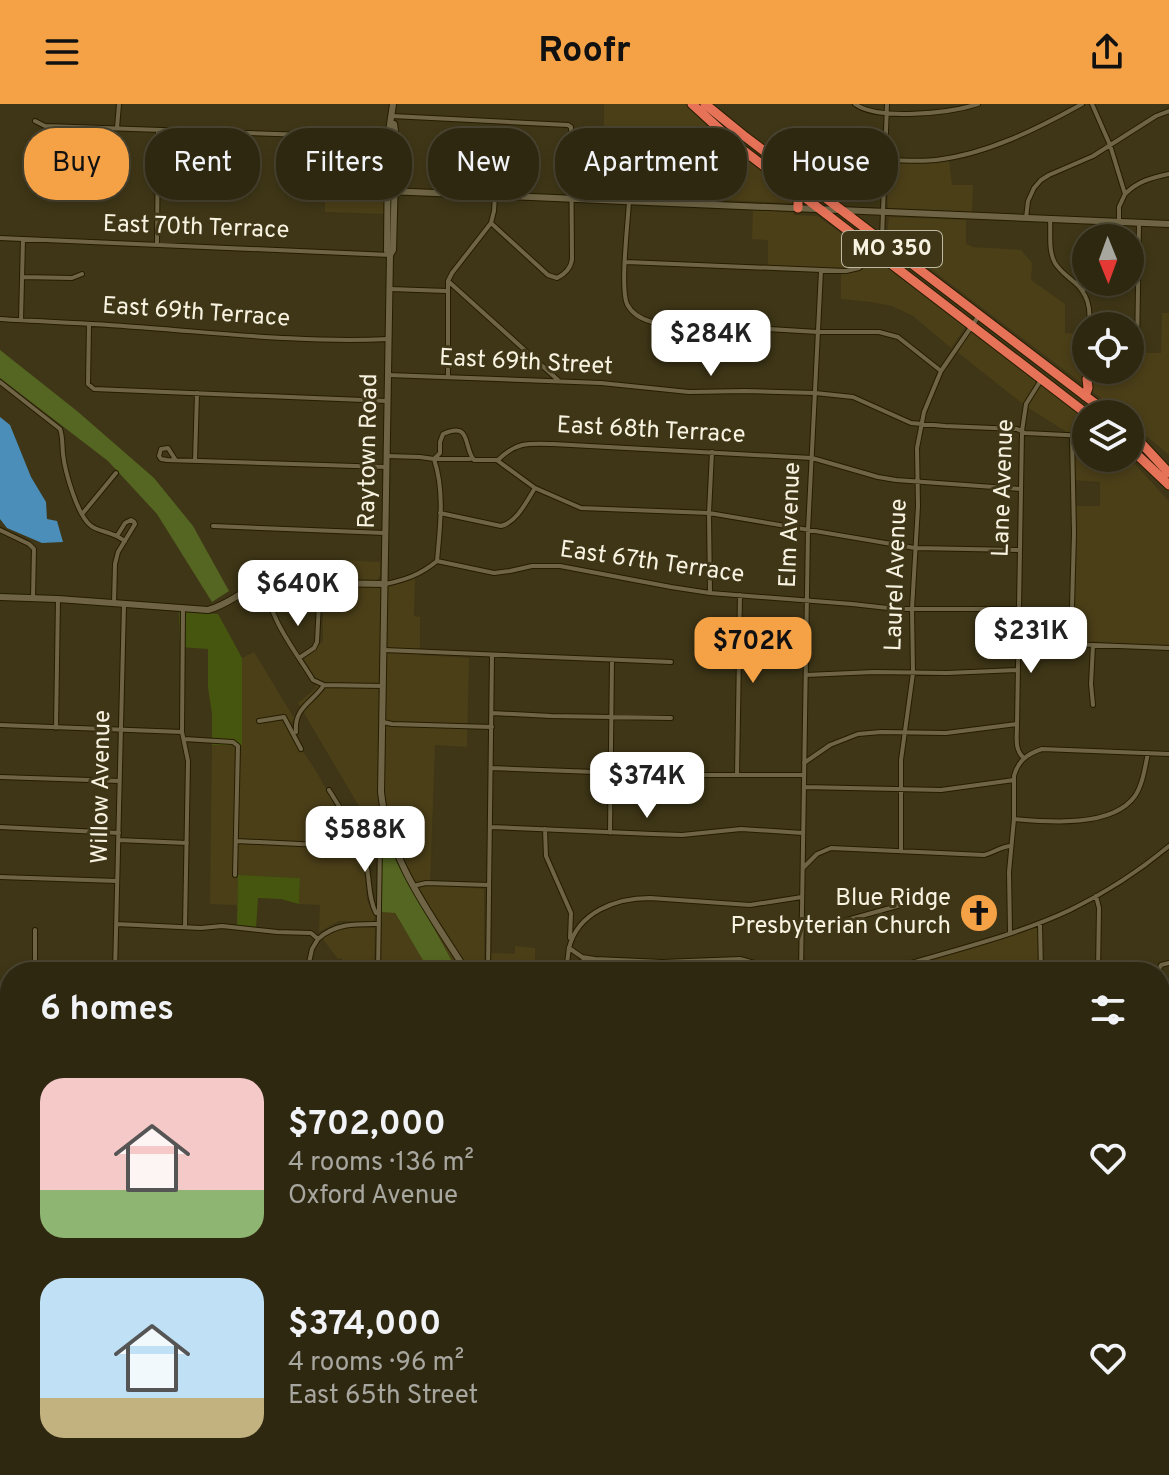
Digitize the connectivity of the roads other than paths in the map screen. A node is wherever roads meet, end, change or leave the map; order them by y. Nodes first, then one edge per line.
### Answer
1 (119, 104) edge
2 (393, 104) edge
3 (692, 104) edge
4 (855, 104) edge
5 (887, 104) edge
6 (978, 104) edge
7 (1082, 104) edge
8 (1092, 104) edge
9 (706, 107) edge
10 (1169, 111) edge
11 (887, 112) junction
12 (392, 116) junction
13 (35, 121) dead end
14 (117, 128) joint
15 (392, 128) edge
16 (571, 128) edge
17 (886, 128) edge
18 (1110, 145) junction
19 (898, 160) edge
20 (763, 165) edge
21 (1169, 174) edge
22 (1125, 194) junction
23 (157, 200) edge
24 (391, 200) edge
25 (495, 200) edge
26 (572, 200) edge
27 (610, 200) edge
28 (797, 200) edge
29 (808, 200) edge
30 (883, 200) edge
31 (629, 201) junction
32 (798, 208) junction
33 (820, 209) junction
34 (840, 209) junction
35 (883, 212) junction
36 (1026, 218) junction
37 (1050, 219) junction
38 (1119, 222) junction
39 (491, 223) junction
40 (1139, 223) junction
41 (1169, 224) edge
42 (0, 238) edge
43 (23, 239) junction
44 (882, 241) junction
45 (157, 244) junction
46 (876, 252) junction
47 (390, 255) junction
48 (625, 262) junction
49 (821, 271) junction
50 (82, 274) dead end
51 (22, 277) junction
52 (1072, 280) edge
53 (448, 281) junction
54 (389, 289) junction
55 (447, 291) junction
56 (1138, 312) edge
57 (0, 319) edge
58 (977, 319) junction
59 (21, 320) junction
60 (89, 324) junction
61 (818, 332) junction
62 (389, 339) junction
63 (941, 371) junction
64 (388, 375) junction
65 (448, 377) junction
66 (1041, 379) junction
67 (559, 381) junction
68 (0, 382) edge
69 (1085, 384) edge
70 (197, 393) junction
71 (815, 393) junction
72 (1086, 396) junction
73 (1066, 398) junction
74 (1085, 400) edge
75 (1091, 400) edge
76 (388, 401) junction
77 (1072, 403) edge
78 (922, 424) junction
79 (1022, 431) junction
80 (1072, 436) edge
81 (1144, 446) edge
82 (712, 452) junction
83 (387, 456) junction
84 (812, 458) junction
85 (175, 459) dead end
86 (434, 459) junction
87 (473, 459) junction
88 (498, 460) junction
89 (195, 461) junction
90 (1144, 461) edge
91 (386, 467) junction
92 (1073, 472) edge
93 (116, 473) dead end
94 (1169, 473) edge
95 (917, 481) junction
96 (1169, 485) edge
97 (535, 488) junction
98 (1021, 489) junction
99 (83, 513) junction
100 (440, 513) junction
101 (709, 513) junction
102 (213, 526) dead end
103 (0, 530) edge
104 (808, 530) junction
105 (385, 533) junction
106 (117, 536) junction
107 (125, 541) junction
108 (915, 548) junction
109 (1020, 550) junction
110 (437, 561) junction
111 (265, 582) junction
112 (320, 583) junction
113 (385, 584) junction
114 (710, 593) junction
115 (740, 595) junction
116 (0, 597) edge
117 (33, 598) junction
118 (58, 599) junction
119 (807, 600) junction
120 (114, 603) junction
121 (124, 604) junction
122 (183, 609) junction
123 (912, 609) junction
124 (1018, 609) junction
125 (1018, 642) junction
126 (1071, 644) junction
127 (1093, 645) junction
128 (1169, 648) edge
129 (384, 650) junction
130 (492, 655) junction
131 (299, 658) junction
132 (612, 660) junction
133 (671, 662) dead end
134 (1017, 670) junction
135 (913, 673) junction
136 (806, 675) junction
137 (322, 684) junction
138 (383, 686) junction
139 (1093, 705) dead end
140 (492, 713) junction
141 (611, 718) junction
142 (671, 718) dead end
143 (259, 721) dead end
144 (383, 722) junction
145 (1017, 724) junction
146 (0, 725) edge
147 (492, 727) junction
148 (56, 728) junction
149 (121, 730) junction
150 (182, 732) junction
151 (296, 732) dead end
152 (903, 733) junction
153 (184, 739) junction
154 (301, 749) dead end
155 (1148, 753) junction
156 (1169, 754) edge
157 (1024, 758) junction
158 (804, 763) junction
159 (491, 768) junction
160 (610, 773) junction
161 (737, 775) junction
162 (804, 775) junction
163 (0, 777) edge
164 (1014, 780) junction
165 (120, 781) junction
166 (804, 787) junction
167 (901, 789) junction
168 (329, 790) dead end
169 (385, 816) junction
170 (1014, 819) junction
171 (0, 827) edge
172 (489, 827) junction
173 (545, 829) junction
174 (119, 833) junction
175 (610, 833) junction
176 (803, 833) junction
177 (118, 840) junction
178 (236, 841) junction
179 (187, 843) junction
180 (1011, 846) junction
181 (1169, 846) edge
182 (360, 847) junction
183 (901, 850) junction
184 (802, 868) junction
185 (235, 875) dead end
186 (0, 877) edge
187 (117, 881) junction
188 (489, 885) junction
189 (413, 886) junction
190 (1096, 896) junction
191 (802, 897) junction
192 (908, 903) dead end
193 (377, 914) junction
194 (1040, 922) junction
195 (116, 924) junction
196 (379, 924) junction
197 (802, 925) junction
198 (185, 927) junction
199 (35, 930) dead end
200 (1010, 932) junction
201 (318, 939) junction
202 (569, 948) junction
203 (589, 958) junction
204 (35, 962) edge
205 (115, 962) edge
206 (309, 962) edge
207 (378, 962) edge
208 (461, 962) edge
209 (488, 962) edge
210 (568, 962) edge
211 (579, 962) edge
212 (662, 962) edge
213 (662, 962) edge
214 (751, 962) edge
215 (801, 962) edge
216 (913, 962) edge
217 (1041, 962) edge
218 (1098, 962) edge

1 - 14 street
2 - 12 main road, Raytown Road
3 - 9 highway, MO 350
4 - 11 street
5 - 11 street
6 - 11 street
7 - 19 street
8 - 18 street
9 - 20 highway, MO 350
9 - 34 highway, MO 350
10 - 18 street
11 - 17 street
12 - 15 main road, Raytown Road
12 - 16 street
13 - 14 street
18 - 22 street
18 - 36 street
21 - 22 street
22 - 38 street
23 - 45 street
24 - 47 main road, Raytown Road
25 - 39 street
26 - 39 street
27 - 31 main road
28 - 32 highway
29 - 33 highway, MO 350
30 - 35 street
31 - 32 main road
31 - 48 street
32 - 33 main road
33 - 34 main road
33 - 46 highway, MO 350
34 - 35 main road
34 - 44 highway, MO 350
35 - 36 main road
35 - 44 street
36 - 37 main road
37 - 38 main road
37 - 52 street
38 - 40 main road
39 - 53 street
40 - 41 main road
40 - 56 street
42 - 43 street, East 70th Terrace
43 - 45 street, East 70th Terrace
43 - 51 street
44 - 58 highway, MO 350
45 - 47 street, East 70th Terrace
46 - 49 street
46 - 58 highway, MO 350
47 - 54 main road, Raytown Road
48 - 49 street
48 - 61 street
49 - 61 street, Elm Avenue
50 - 51 street
51 - 59 street
53 - 55 street
53 - 67 street
54 - 55 street
54 - 62 main road, Raytown Road
55 - 65 street
57 - 59 street, East 69th Terrace
58 - 63 street, Laurel Avenue
58 - 66 highway, MO 350
58 - 72 highway, MO 350
59 - 60 street, East 69th Terrace
60 - 62 street, East 69th Terrace
60 - 70 street
61 - 63 street
61 - 71 street, Elm Avenue
62 - 64 main road, Raytown Road
63 - 78 street, Laurel Avenue
64 - 65 street, East 69th Street
64 - 76 main road, Raytown Road
65 - 67 street, East 69th Street
66 - 73 highway, MO 350
66 - 79 street, Lane Avenue
67 - 71 street, East 69th Street
68 - 99 street
69 - 72 highway
70 - 76 street
70 - 89 street
71 - 78 street, East 69th Street
71 - 84 street, Elm Avenue
72 - 73 highway
72 - 74 highway
72 - 75 highway, MO 350
73 - 77 highway, MO 350
76 - 83 main road, Raytown Road
78 - 79 street, East 69th Street
78 - 95 street, Laurel Avenue
79 - 80 street, East 69th Street
79 - 98 street, Lane Avenue
81 - 94 highway
82 - 84 street, East 68th Terrace
82 - 88 street, East 68th Terrace
82 - 101 street
83 - 86 street, East 68th Terrace
83 - 91 main road, Raytown Road
84 - 95 street, East 68th Terrace
84 - 104 street, Elm Avenue
85 - 89 street
86 - 87 street, East 68th Terrace
86 - 87 street
86 - 100 street
87 - 88 street, East 68th Terrace
88 - 97 street
89 - 91 street
90 - 96 highway
91 - 105 main road, Raytown Road
92 - 126 street
93 - 99 street
95 - 98 street, East 68th Terrace
95 - 108 street, Laurel Avenue
97 - 100 street
97 - 101 street
98 - 109 street, Lane Avenue
99 - 106 street
100 - 110 street
101 - 104 street
101 - 114 street
102 - 105 street
103 - 117 street
104 - 108 street
104 - 119 street, Elm Avenue
105 - 113 main road, Raytown Road
106 - 107 street
106 - 107 street
107 - 120 street
108 - 109 street
108 - 123 street, Laurel Avenue
109 - 124 street, Lane Avenue
110 - 113 street
110 - 114 street, East 67th Terrace
111 - 112 main road
111 - 122 main road
111 - 131 street
112 - 113 main road
112 - 131 street
113 - 129 main road, Raytown Road
114 - 115 street, East 67th Terrace
115 - 119 street, East 67th Terrace
115 - 161 street
116 - 117 main road
117 - 118 main road
118 - 120 main road
118 - 148 street
119 - 123 street, East 67th Terrace
119 - 136 street, Elm Avenue
120 - 121 main road
121 - 122 main road
121 - 149 street, Willow Avenue
122 - 150 street
123 - 124 street, East 67th Terrace
123 - 135 street, Laurel Avenue
124 - 125 street, Lane Avenue
125 - 126 street
125 - 134 street, Lane Avenue
126 - 127 street
127 - 128 street
127 - 139 street
129 - 130 street
129 - 138 main road, Raytown Road
130 - 132 street
130 - 140 street
131 - 137 street
132 - 133 street
132 - 141 street
134 - 135 street
134 - 145 street, Lane Avenue
135 - 136 street
135 - 152 street, Laurel Avenue
136 - 158 street, Elm Avenue
137 - 138 street
137 - 151 street
138 - 144 main road, Raytown Road
140 - 141 street
140 - 147 street
141 - 142 street
141 - 160 street
143 - 154 street
144 - 147 street
144 - 169 main road, Raytown Road
145 - 152 street
145 - 157 street, Lane Avenue
146 - 148 street
147 - 159 street
148 - 149 street
149 - 150 street
149 - 165 street, Willow Avenue
150 - 153 street
152 - 158 street
152 - 167 street, Laurel Avenue
153 - 178 street
153 - 179 street
155 - 156 street
155 - 157 street
155 - 170 street
157 - 164 street
158 - 162 street, Elm Avenue
159 - 160 street
159 - 172 street
160 - 161 street
160 - 175 street
161 - 162 street
162 - 166 street, Elm Avenue
163 - 165 street
164 - 167 street
164 - 170 street
165 - 174 street, Willow Avenue
166 - 167 street
166 - 176 street, Elm Avenue
167 - 183 street, Laurel Avenue
168 - 182 street
169 - 189 main road, Raytown Road
169 - 193 street
170 - 180 street
171 - 174 street
172 - 173 street
172 - 188 street
173 - 175 street
173 - 202 street
174 - 177 street, Willow Avenue
175 - 176 street
176 - 184 street, Elm Avenue
177 - 179 street
177 - 187 street, Willow Avenue
178 - 182 street
178 - 185 street
179 - 198 street
180 - 183 street
180 - 200 street
181 - 190 street
182 - 193 street
183 - 184 street
184 - 191 street, Elm Avenue
186 - 187 street
187 - 195 street, Willow Avenue
188 - 189 street
188 - 209 street
189 - 208 main road, Raytown Road
190 - 194 street
190 - 218 street
191 - 197 street, Elm Avenue
191 - 202 street
192 - 197 street
193 - 196 street
194 - 200 street
194 - 217 street
195 - 198 street
195 - 205 street, Willow Avenue
196 - 201 street
196 - 207 street
197 - 215 street, Elm Avenue
198 - 201 street
199 - 204 street
200 - 216 street
201 - 206 street
202 - 203 street
202 - 210 street
203 - 211 street
203 - 213 street
212 - 214 street

